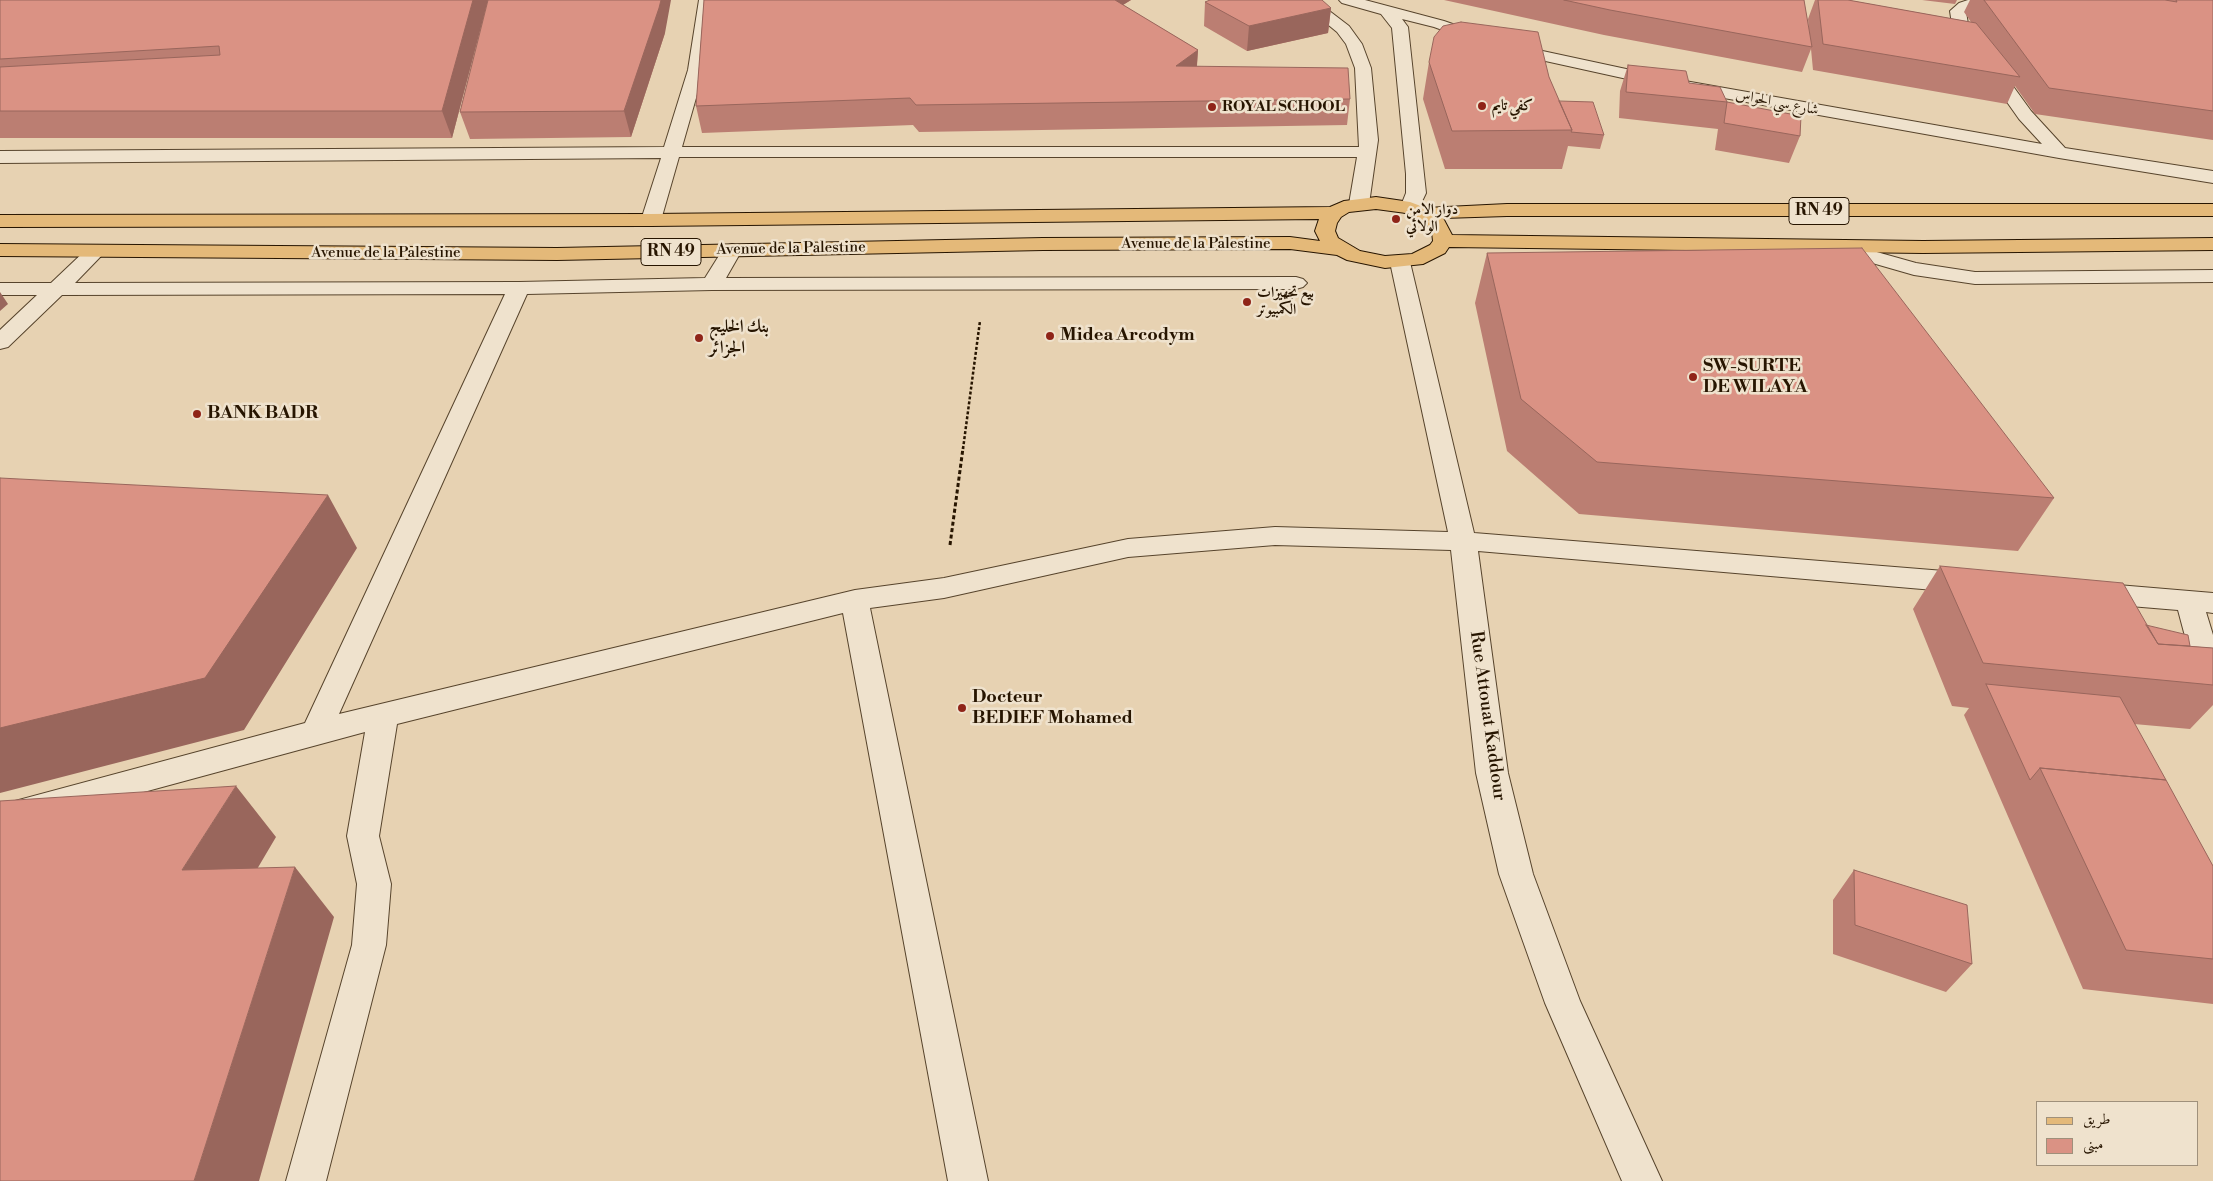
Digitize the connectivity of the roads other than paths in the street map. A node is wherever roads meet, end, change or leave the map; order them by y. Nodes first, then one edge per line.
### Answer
1 (707, 0) edge
2 (1306, 0) edge
3 (1347, 0) edge
4 (1983, 0) edge
5 (1964, 3) edge
6 (1387, 11) junction
7 (268, 140) dead end
8 (672, 152) junction
9 (1368, 152) junction
10 (2059, 153) junction
11 (247, 154) junction
12 (0, 157) edge
13 (2213, 177) edge
14 (1359, 204) junction
15 (2213, 210) edge
16 (1417, 211) junction
17 (1334, 213) junction
18 (651, 220) junction
19 (0, 221) edge
20 (1443, 242) junction
21 (2213, 244) edge
22 (1834, 246) junction
23 (0, 250) edge
24 (732, 250) junction
25 (1342, 250) junction
26 (96, 251) junction
27 (1400, 262) junction
28 (2213, 276) edge
29 (712, 284) junction
30 (1296, 284) dead end
31 (519, 288) junction
32 (0, 289) edge
33 (55, 290) junction
34 (0, 342) edge
35 (1463, 541) junction
36 (1990, 584) edge
37 (2069, 591) edge
38 (855, 600) junction
39 (2201, 602) edge
40 (2213, 686) edge
41 (383, 715) junction
42 (316, 732) junction
43 (0, 818) edge
44 (306, 1181) edge
45 (968, 1181) edge
46 (1642, 1181) edge

1 - 8 street
2 - 9 street
3 - 6 street, شارع سي الحواس
4 - 5 street
5 - 10 street
6 - 10 street, شارع سي الحواس
6 - 16 street
7 - 11 street
8 - 9 street
8 - 11 street
8 - 18 street
9 - 14 street
10 - 13 street, شارع سي الحواس
11 - 12 street
14 - 16 main road, Avenue de la Palestine
14 - 17 main road, Avenue de la Palestine
15 - 16 main road, RN 49
16 - 20 main road
17 - 18 main road, Avenue de la Palestine / RN 49
17 - 25 main road
18 - 19 main road, Avenue de la Palestine / RN 49
20 - 22 main road, RN 49
20 - 27 main road
21 - 22 main road, RN 49
22 - 28 street
23 - 26 main road, Avenue de la Palestine / RN 49
24 - 25 main road, Avenue de la Palestine / RN 49
24 - 26 main road, Avenue de la Palestine / RN 49
24 - 29 street
25 - 27 main road
26 - 33 street
27 - 35 street, Rue Attouat Kaddour
29 - 30 street
29 - 31 street
31 - 33 street
31 - 42 street
32 - 33 street
33 - 34 street
35 - 36 street
35 - 38 street
35 - 46 street, Rue Attouat Kaddour
37 - 39 street
38 - 41 street
38 - 45 street
39 - 40 street
41 - 42 street
41 - 44 street
42 - 43 street

